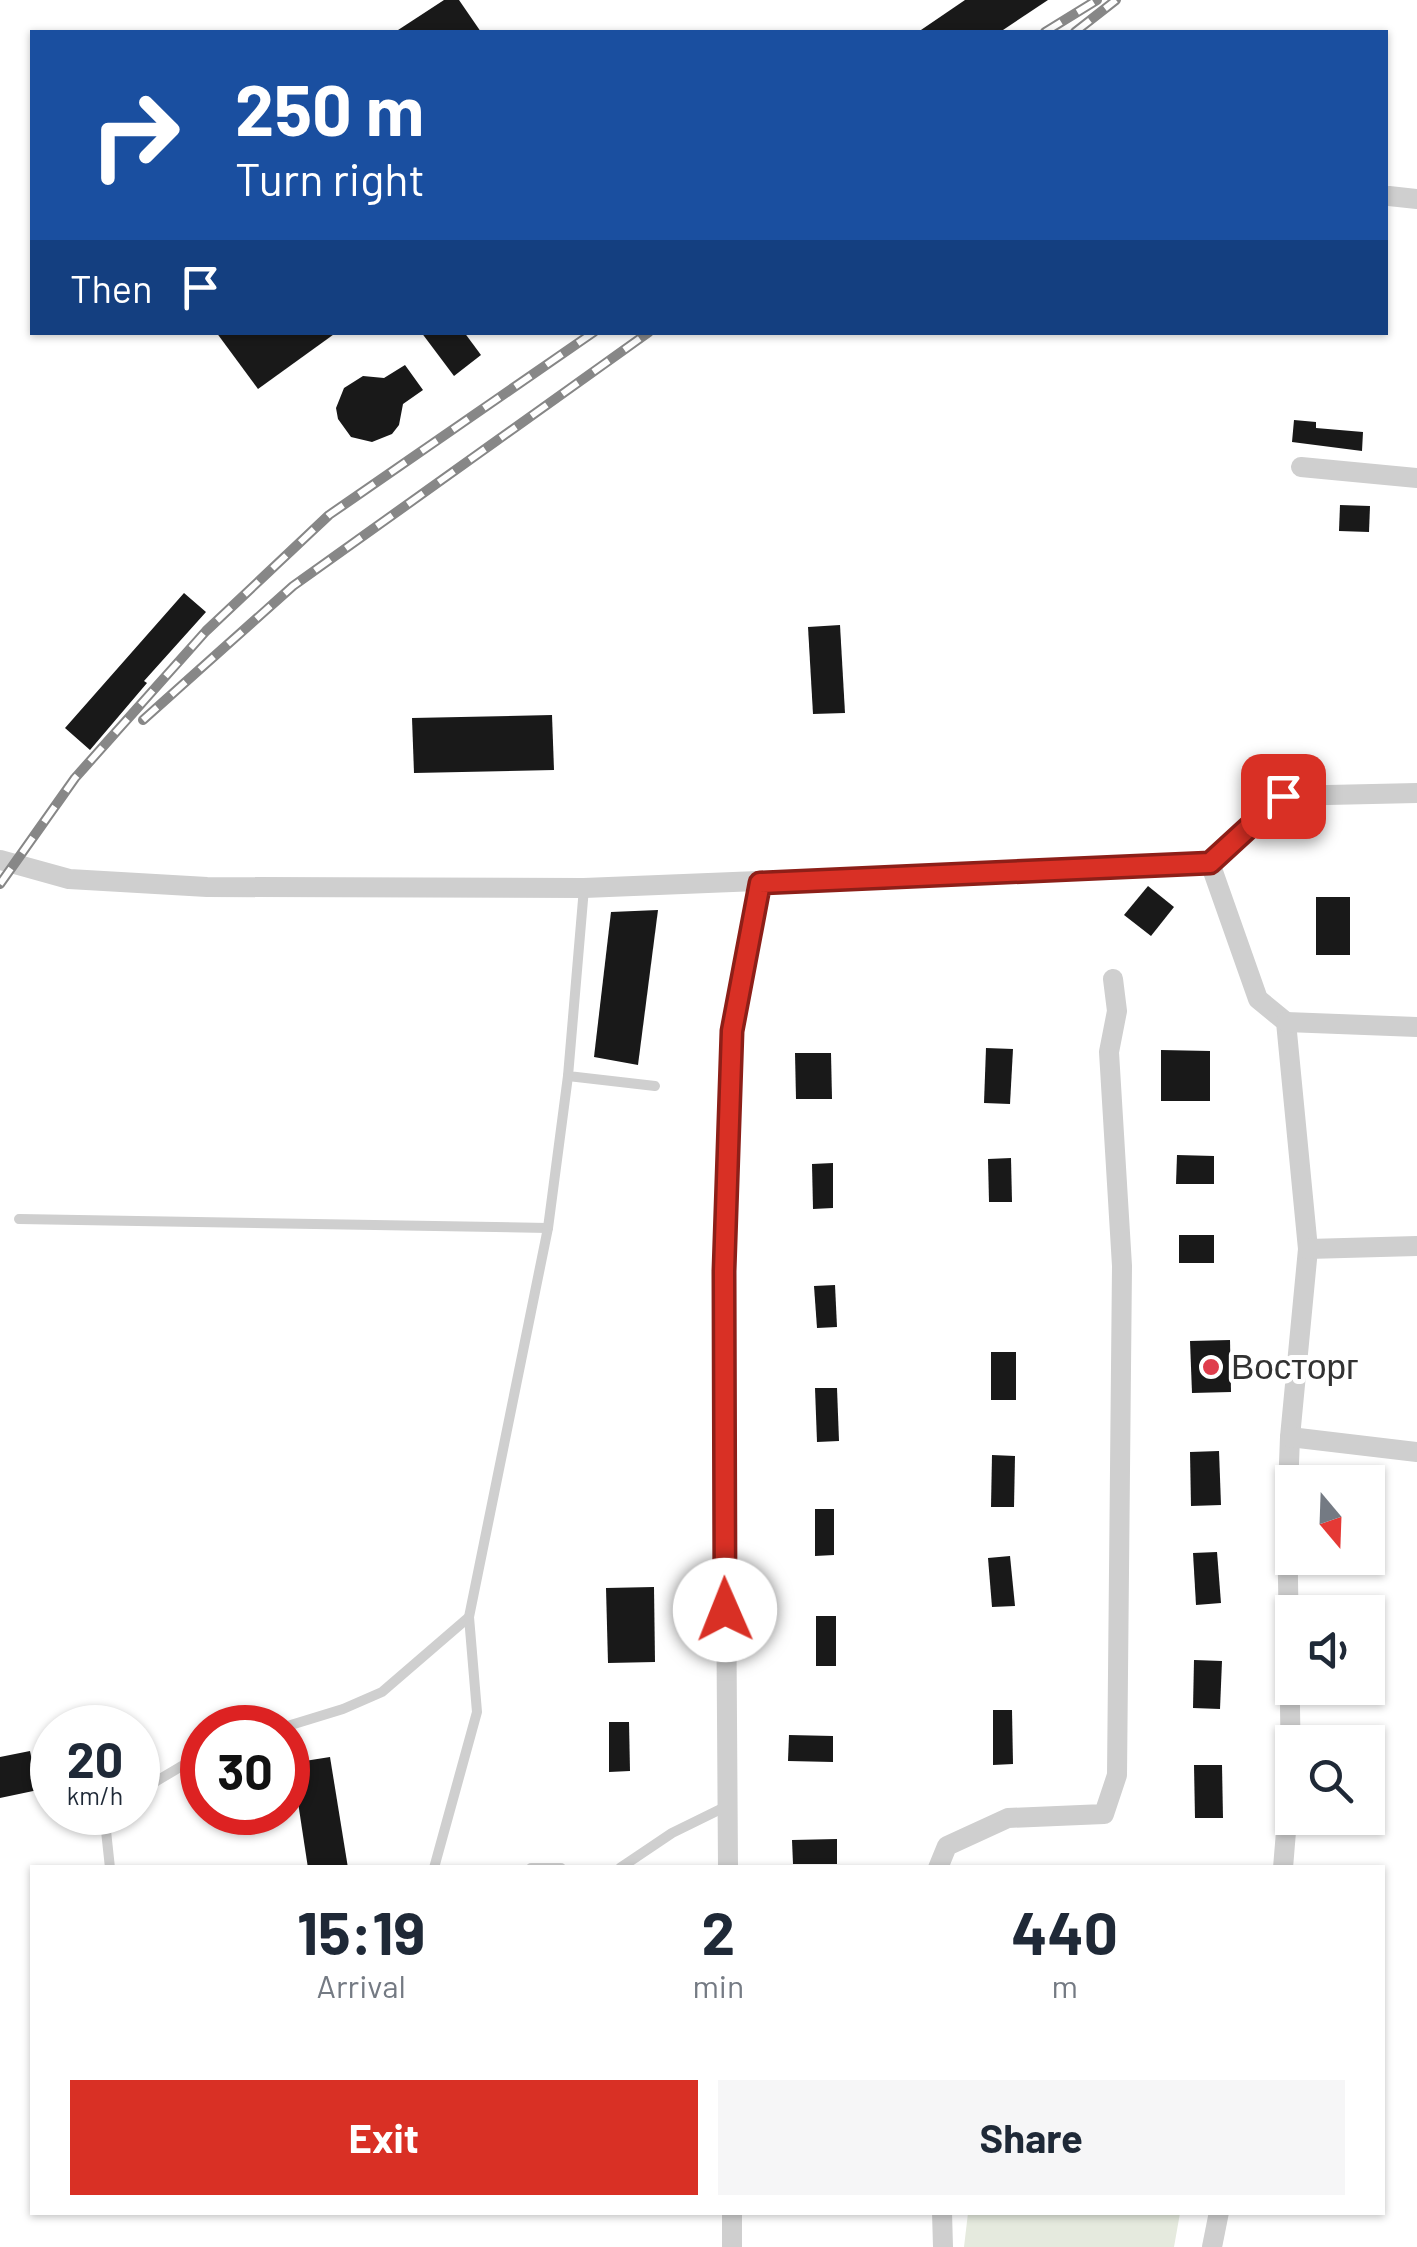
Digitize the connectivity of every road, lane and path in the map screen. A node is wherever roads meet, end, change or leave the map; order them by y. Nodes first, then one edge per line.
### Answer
1 (1389, 196) dead end
2 (1417, 199) edge
3 (1301, 468) dead end
4 (1417, 478) edge
5 (1417, 793) edge
6 (0, 860) edge
7 (1210, 863) junction
8 (760, 883) junction
9 (584, 888) junction
10 (1113, 979) dead end
11 (1286, 1022) junction
12 (1417, 1027) edge
13 (568, 1076) junction
14 (655, 1086) dead end
15 (19, 1218) dead end
16 (548, 1228) junction
17 (1417, 1246) edge
18 (1308, 1248) junction
19 (1290, 1437) junction
20 (1417, 1452) edge
21 (469, 1617) junction
22 (310, 1719) edge
23 (727, 1806) junction
24 (106, 1835) edge
25 (110, 1865) edge
26 (435, 1865) edge
27 (624, 1865) edge
28 (728, 1865) edge
29 (939, 1865) edge
30 (1283, 1865) edge
31 (732, 2215) edge
32 (942, 2215) edge
33 (1218, 2215) edge
34 (732, 2247) edge
35 (944, 2247) edge
36 (1212, 2247) edge

1 - 2 street
3 - 4 street
5 - 7 street
6 - 9 street
7 - 8 street
7 - 11 street
8 - 9 street
8 - 23 street
9 - 13 lane
10 - 29 street
11 - 12 street
11 - 18 street
13 - 14 lane
13 - 16 lane
15 - 16 lane
16 - 21 lane
17 - 18 street
18 - 19 street
19 - 20 street
19 - 30 street
21 - 22 lane
21 - 26 lane
23 - 27 lane
23 - 28 street
24 - 25 lane
31 - 34 street
32 - 35 street
33 - 36 street

